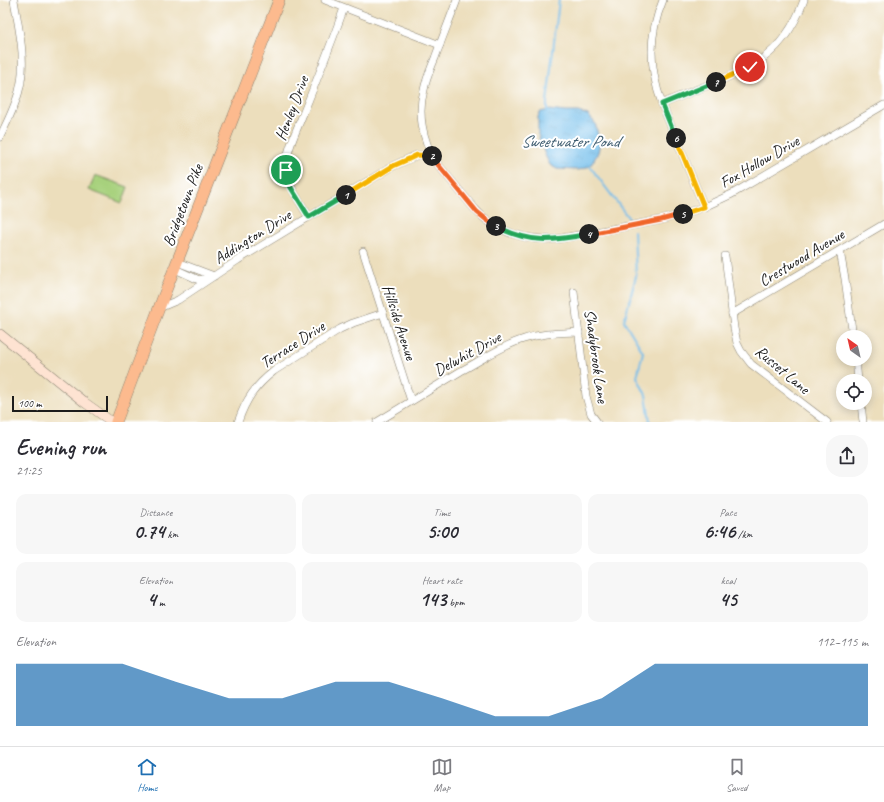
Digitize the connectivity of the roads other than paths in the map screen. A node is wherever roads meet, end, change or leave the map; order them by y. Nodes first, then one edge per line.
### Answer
1 (14, 0) edge
2 (279, 0) edge
3 (325, 0) edge
4 (458, 0) edge
5 (662, 0) edge
6 (804, 0) edge
7 (344, 8) junction
8 (440, 45) junction
9 (662, 104) junction
10 (884, 105) edge
11 (0, 137) edge
12 (432, 156) junction
13 (704, 207) junction
14 (309, 217) junction
15 (884, 224) edge
16 (363, 251) dead end
17 (840, 251) junction
18 (725, 256) dead end
19 (176, 266) junction
20 (215, 276) junction
21 (574, 292) dead end
22 (159, 308) junction
23 (383, 313) junction
24 (732, 314) junction
25 (852, 330) edge
26 (579, 332) junction
27 (0, 334) edge
28 (411, 401) junction
29 (861, 410) edge
30 (112, 422) edge
31 (116, 422) edge
32 (238, 422) edge
33 (377, 422) edge
34 (597, 422) edge
35 (827, 422) edge
36 (863, 422) edge

1 - 11 street
2 - 19 main road, Bridgetown Pike
3 - 7 street
4 - 8 street, Fox Hollow Drive
5 - 9 street
6 - 9 street
7 - 8 street
7 - 14 street, Henley Drive
8 - 12 street, Fox Hollow Drive
9 - 13 street
10 - 13 street, Fox Hollow Drive
12 - 13 street, Fox Hollow Drive
12 - 14 street, Addington Drive
14 - 20 street, Addington Drive
15 - 17 street, Crestwood Avenue
16 - 23 street, Hillside Avenue
17 - 24 street, Crestwood Avenue
17 - 25 street
18 - 24 street, Russet Lane
19 - 20 street, Addington Drive
19 - 22 main road, Bridgetown Pike
20 - 22 street, Addington Drive
21 - 26 street, Shadybrook Lane
22 - 31 main road, Bridgetown Pike
23 - 28 street, Hillside Avenue
23 - 32 street, Terrace Drive
24 - 35 street, Russet Lane
26 - 28 street, Delwhit Drive
26 - 34 street, Shadybrook Lane
27 - 30 main road
28 - 33 street, Delwhit Drive
29 - 36 street

